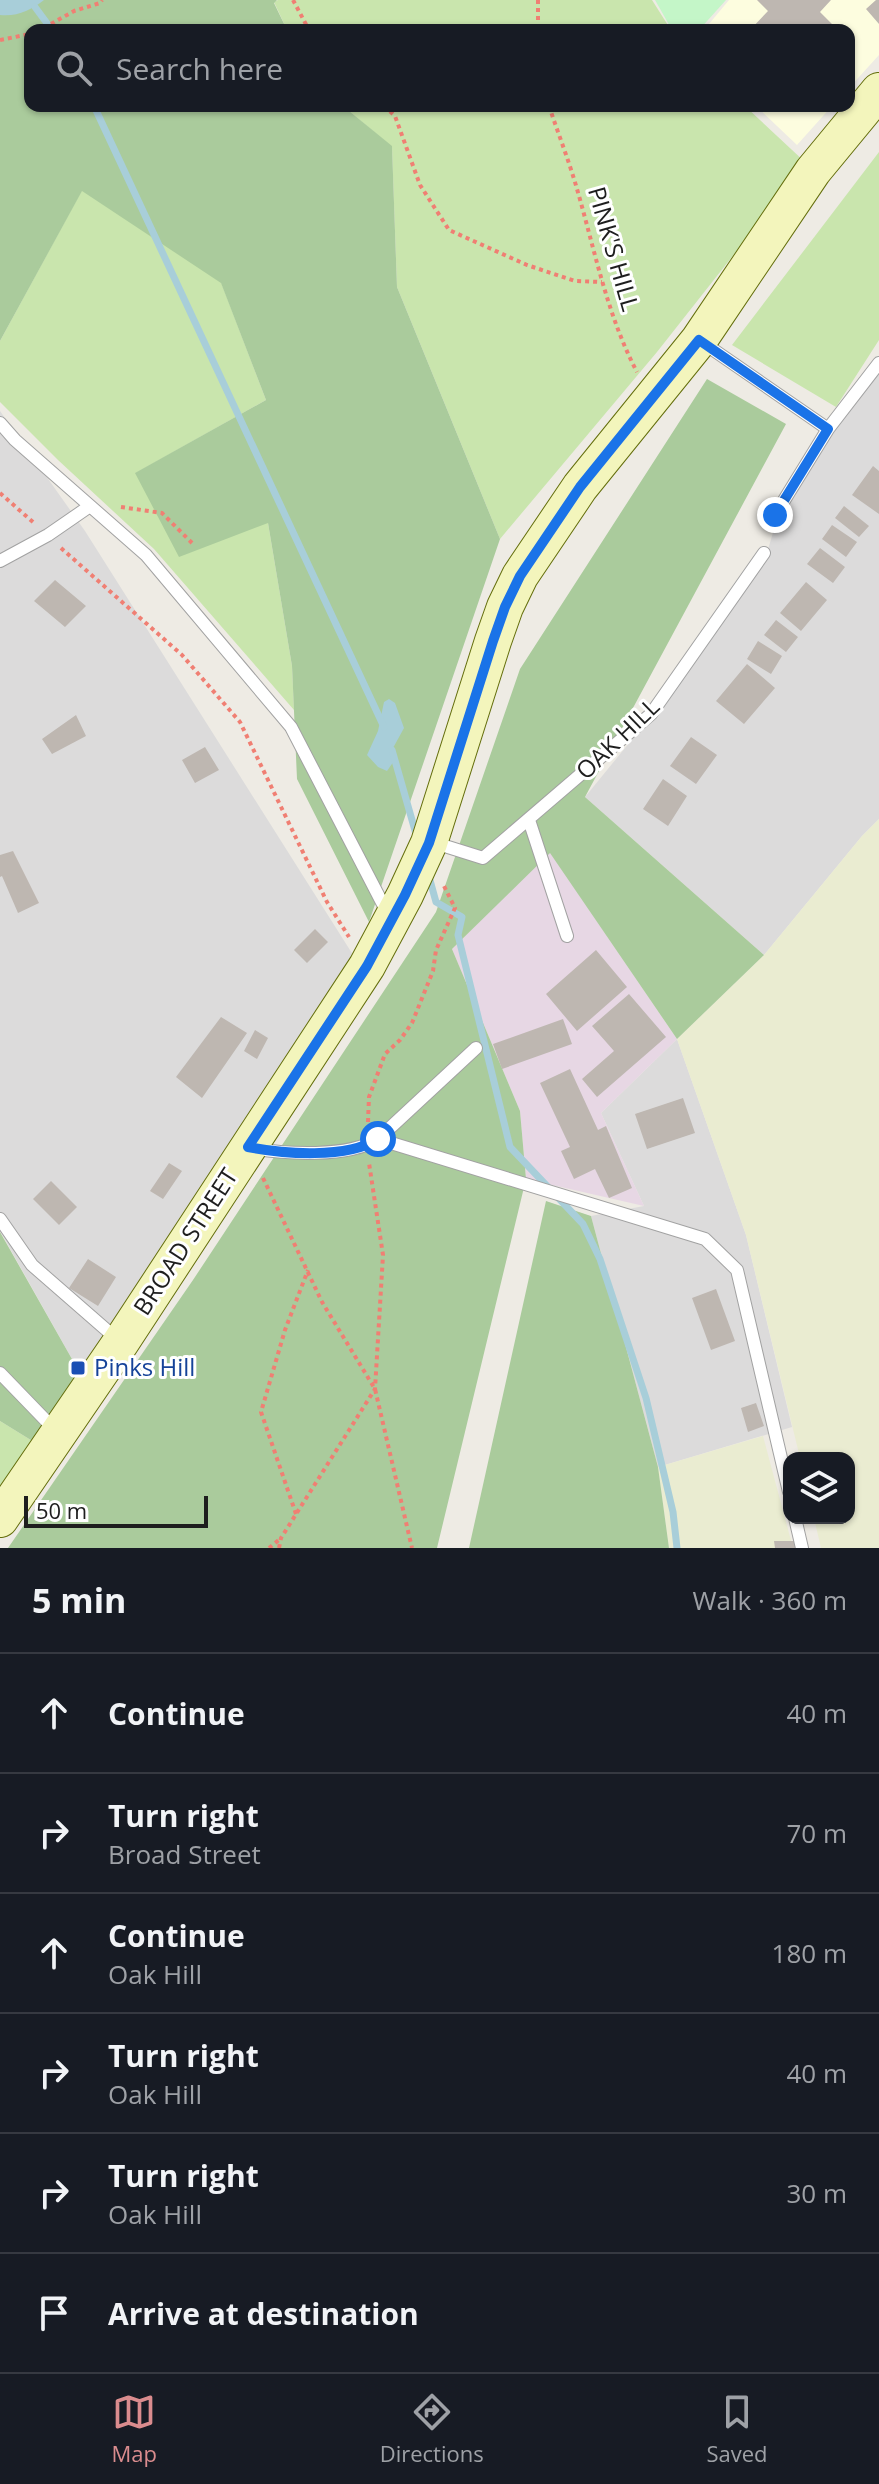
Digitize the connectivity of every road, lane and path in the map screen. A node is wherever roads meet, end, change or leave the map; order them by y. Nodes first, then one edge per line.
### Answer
1 (102, 0) edge
2 (293, 0) edge
3 (538, 0) edge
4 (51, 24) dead end
5 (306, 24) edge
6 (538, 24) edge
7 (24, 35) edge
8 (0, 40) edge
9 (879, 91) edge
10 (391, 112) edge
11 (551, 112) edge
12 (602, 282) junction
13 (699, 340) junction
14 (879, 363) edge
15 (652, 399) junction
16 (0, 423) edge
17 (828, 429) junction
18 (0, 493) edge
19 (90, 506) junction
20 (775, 515) dead end
21 (101, 516) junction
22 (48, 535) junction
23 (192, 543) dead end
24 (764, 553) dead end
25 (0, 561) edge
26 (529, 820) junction
27 (425, 851) junction
28 (455, 908) dead end
29 (392, 921) junction
30 (567, 936) dead end
31 (367, 966) junction
32 (476, 1048) dead end
33 (372, 1143) junction
34 (248, 1147) junction
35 (0, 1219) edge
36 (308, 1270) junction
37 (121, 1342) junction
38 (0, 1373) edge
39 (375, 1389) junction
40 (58, 1433) junction
41 (783, 1466) edge
42 (296, 1514) junction
43 (0, 1519) edge
44 (796, 1524) edge
45 (281, 1538) junction
46 (269, 1548) edge
47 (279, 1548) edge
48 (412, 1548) edge
49 (802, 1548) edge

1 - 4 path
2 - 5 path
3 - 6 path
7 - 8 path
9 - 13 street
10 - 12 path
11 - 12 path, PINK'S HILL
12 - 15 path, PINK'S HILL
13 - 15 street
13 - 17 lane
14 - 17 lane
15 - 27 street
16 - 19 lane
17 - 20 lane
18 - 22 path
19 - 21 lane
19 - 22 lane
21 - 23 path
21 - 29 lane
22 - 25 lane
22 - 31 path
24 - 26 lane, OAK HILL
26 - 27 lane, OAK HILL
26 - 30 lane
27 - 29 street
28 - 33 path
29 - 31 street, BROAD STREET
31 - 34 street, BROAD STREET
32 - 33 lane
33 - 34 lane
33 - 39 path
33 - 41 lane
34 - 36 path
34 - 37 street, BROAD STREET
35 - 37 lane
36 - 39 path
36 - 42 path
37 - 40 street, BROAD STREET
38 - 40 lane
39 - 42 path
39 - 48 path
40 - 43 street, BROAD STREET
42 - 45 path
44 - 49 lane
45 - 46 path
45 - 47 path

